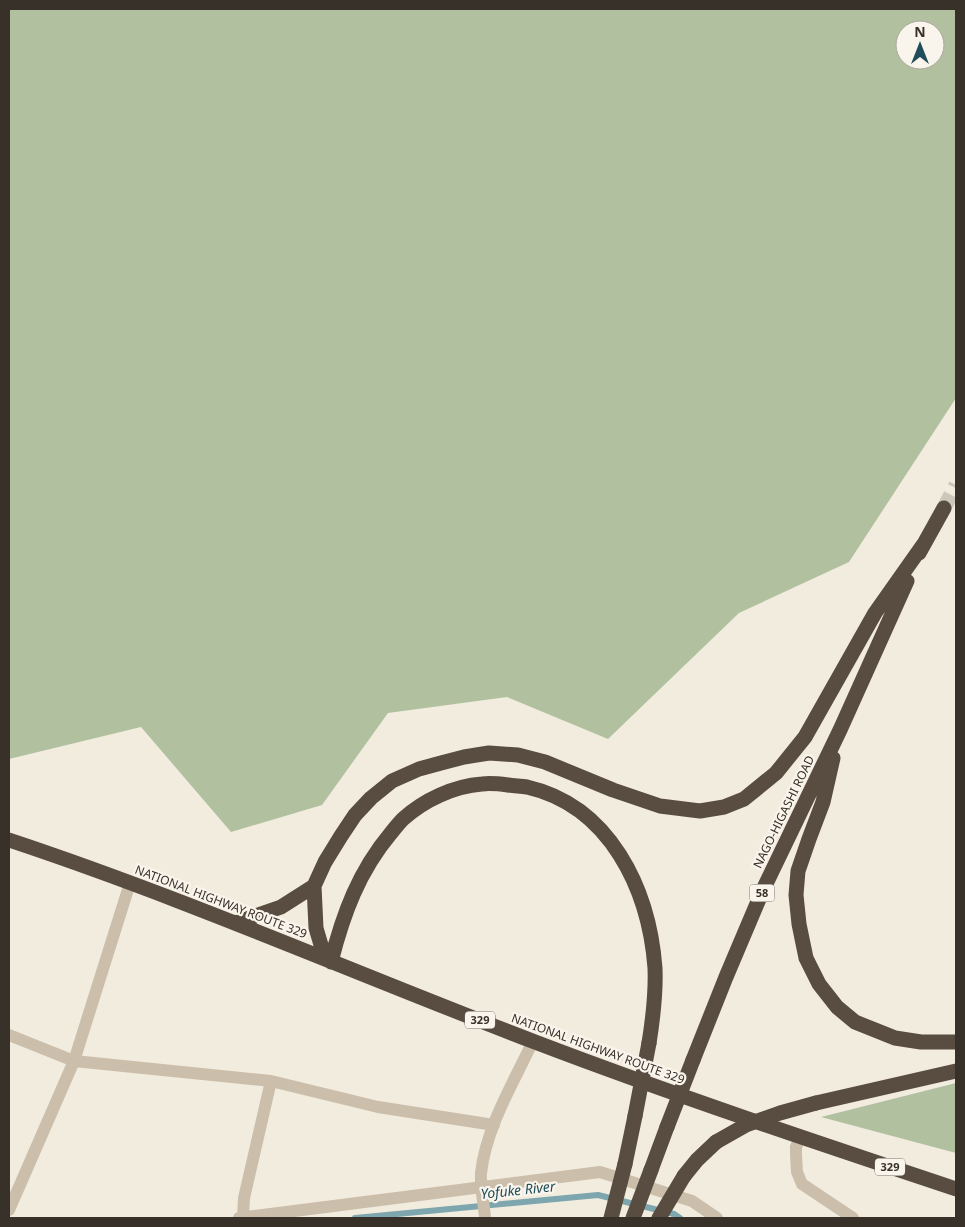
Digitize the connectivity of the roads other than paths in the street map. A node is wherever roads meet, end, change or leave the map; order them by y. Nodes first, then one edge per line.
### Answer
1 (944, 508) tunnel mouth
2 (923, 545) junction
3 (840, 730) junction
4 (9, 840) edge
5 (130, 883) junction
6 (314, 886) junction
7 (235, 923) junction
8 (330, 962) junction
9 (9, 1035) edge
10 (533, 1041) junction
11 (956, 1042) edge
12 (74, 1060) junction
13 (956, 1071) edge
14 (271, 1081) junction
15 (494, 1125) junction
16 (800, 1137) junction
17 (482, 1189) junction
18 (956, 1189) edge
19 (9, 1210) edge
20 (241, 1218) edge
21 (485, 1218) edge
22 (612, 1218) edge
23 (634, 1218) edge
24 (659, 1218) edge
25 (717, 1218) edge
26 (853, 1218) edge

1 - 2 highway, NAGO-HIGASHI ROAD / 58
2 - 3 highway, NAGO-HIGASHI ROAD / 58
2 - 6 highway
3 - 11 highway
3 - 23 highway, NAGO-HIGASHI ROAD / 58, bridge
4 - 5 highway, NATIONAL HIGHWAY ROUTE 329 / 329
5 - 7 highway, NATIONAL HIGHWAY ROUTE 329 / 329
5 - 12 street
6 - 7 highway
6 - 8 highway
7 - 8 highway, NATIONAL HIGHWAY ROUTE 329 / 329
8 - 10 highway, NATIONAL HIGHWAY ROUTE 329 / 329
8 - 22 highway, bridge
9 - 12 street
10 - 15 street
10 - 16 highway, NATIONAL HIGHWAY ROUTE 329 / 329
12 - 14 street
12 - 19 street
13 - 24 highway, bridge
14 - 15 street
14 - 20 street
15 - 17 street
16 - 18 highway, NATIONAL HIGHWAY ROUTE 329 / 329
16 - 26 street
17 - 20 street
17 - 21 street
17 - 25 street

